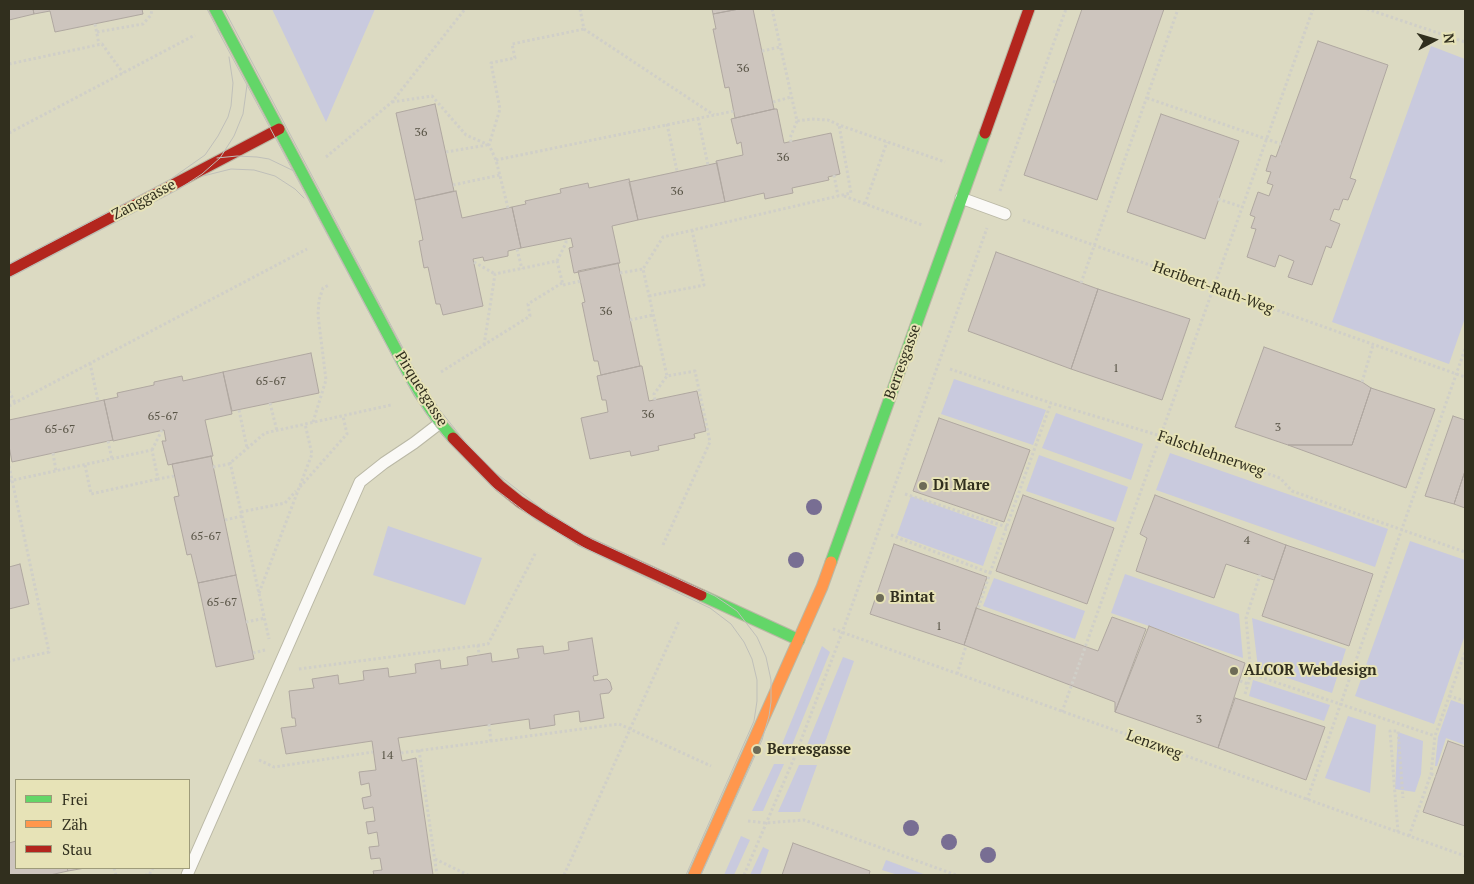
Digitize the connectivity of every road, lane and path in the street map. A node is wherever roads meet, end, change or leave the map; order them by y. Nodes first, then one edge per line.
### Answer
1 (152, 9) edge
2 (215, 9) edge
3 (465, 9) edge
4 (580, 9) edge
5 (772, 9) edge
6 (1029, 9) edge
7 (1066, 9) edge
8 (1178, 9) edge
9 (1313, 9) edge
10 (1367, 9) edge
11 (95, 24) dead end
12 (584, 29) junction
13 (97, 32) junction
14 (195, 35) dead end
15 (1465, 42) edge
16 (99, 44) junction
17 (780, 47) junction
18 (762, 51) dead end
19 (9, 64) edge
20 (123, 73) junction
21 (792, 96) junction
22 (1147, 98) junction
23 (392, 102) junction
24 (773, 102) dead end
25 (734, 111) dead end
26 (714, 114) junction
27 (698, 118) junction
28 (797, 122) junction
29 (667, 124) junction
30 (839, 125) junction
31 (279, 129) junction
32 (9, 134) edge
33 (1267, 139) junction
34 (791, 142) dead end
35 (887, 142) junction
36 (1281, 144) dead end
37 (489, 145) junction
38 (446, 152) dead end
39 (326, 157) dead end
40 (496, 160) junction
41 (945, 162) dead end
42 (708, 165) dead end
43 (677, 171) dead end
44 (500, 175) junction
45 (834, 175) dead end
46 (453, 185) dead end
47 (840, 196) junction
48 (961, 198) junction
49 (1218, 199) dead end
50 (865, 204) junction
51 (1242, 207) junction
52 (508, 208) dead end
53 (994, 210) junction
54 (1006, 214) joint
55 (923, 225) dead end
56 (692, 230) junction
57 (566, 239) dead end
58 (1094, 246) junction
59 (308, 249) dead end
60 (517, 249) dead end
61 (557, 261) junction
62 (474, 262) dead end
63 (522, 269) junction
64 (643, 269) junction
65 (9, 271) edge
66 (620, 273) dead end
67 (495, 274) junction
68 (581, 281) dead end
69 (562, 283) junction
70 (1081, 283) dead end
71 (329, 285) dead end
72 (1214, 288) junction
73 (650, 296) junction
74 (653, 315) junction
75 (630, 320) dead end
76 (1373, 344) junction
77 (484, 345) junction
78 (1465, 349) edge
79 (90, 363) junction
80 (950, 369) dead end
81 (441, 372) dead end
82 (1456, 374) junction
83 (667, 376) junction
84 (1465, 377) edge
85 (1362, 382) dead end
86 (9, 391) edge
87 (655, 400) dead end
88 (98, 401) dead end
89 (15, 403) junction
90 (270, 403) dead end
91 (1051, 403) junction
92 (391, 405) dead end
93 (9, 406) edge
94 (239, 410) dead end
95 (343, 416) junction
96 (313, 422) junction
97 (440, 423) junction
98 (305, 424) junction
99 (162, 430) dead end
100 (277, 431) junction
101 (1161, 436) junction
102 (108, 441) dead end
103 (247, 448) junction
104 (152, 450) junction
105 (53, 453) dead end
106 (112, 459) junction
107 (230, 462) junction
108 (85, 464) junction
109 (9, 466) edge
110 (214, 467) dead end
111 (56, 471) junction
112 (174, 476) dead end
113 (158, 479) junction
114 (10, 481) edge
115 (298, 490) junction
116 (905, 494) dead end
117 (242, 514) junction
118 (224, 520) dead end
119 (1007, 527) junction
120 (1401, 530) junction
121 (890, 535) dead end
122 (663, 545) dead end
123 (1000, 547) junction
124 (1004, 548) dead end
125 (536, 552) dead end
126 (1465, 552) edge
127 (990, 573) junction
128 (1260, 575) dead end
129 (259, 593) junction
130 (978, 609) dead end
131 (265, 618) junction
132 (679, 621) dead end
133 (246, 622) dead end
134 (842, 633) junction
135 (799, 640) junction
136 (478, 645) junction
137 (966, 646) dead end
138 (1465, 652) edge
139 (479, 655) dead end
140 (9, 661) edge
141 (276, 672) junction
142 (957, 674) junction
143 (1251, 674) junction
144 (1240, 681) dead end
145 (1248, 684) junction
146 (1245, 694) dead end
147 (1449, 696) junction
148 (1465, 701) edge
149 (1341, 704) junction
150 (1062, 712) junction
151 (489, 724) dead end
152 (630, 729) junction
153 (1435, 736) junction
154 (491, 741) junction
155 (419, 750) junction
156 (373, 752) dead end
157 (241, 753) junction
158 (400, 753) dead end
159 (1431, 774) junction
160 (1436, 776) dead end
161 (738, 778) junction
162 (1403, 798) dead end
163 (1307, 800) junction
164 (720, 817) junction
165 (766, 823) junction
166 (1398, 832) junction
167 (1409, 836) junction
168 (1465, 856) edge
169 (435, 859) junction
170 (190, 868) edge
171 (437, 875) edge
172 (468, 875) edge
173 (564, 875) edge
174 (694, 875) edge
175 (744, 875) edge
176 (956, 875) edge

1 - 13 path
2 - 31 street, Pirquetgasse
3 - 23 path
4 - 12 path
5 - 17 path
6 - 48 street, Berresgasse
7 - 53 path
8 - 22 path
9 - 33 path
10 - 15 path
11 - 13 path
12 - 26 path
12 - 37 path
13 - 16 path
14 - 20 path
16 - 19 path
16 - 20 path
17 - 18 path
17 - 21 path
20 - 32 path
21 - 24 path
21 - 28 path
22 - 33 path
22 - 58 path
23 - 37 path
23 - 39 path
25 - 26 path
26 - 27 path
27 - 29 path
27 - 42 path
28 - 30 path
28 - 34 path
29 - 40 path
29 - 43 path
30 - 35 path
30 - 47 path
31 - 65 street, Zanggasse
31 - 97 street, Pirquetgasse
33 - 36 path
33 - 51 path
35 - 41 path
35 - 50 path
37 - 38 path
37 - 40 path
40 - 44 path
44 - 46 path
44 - 52 path
45 - 47 path
47 - 50 path
47 - 56 path
48 - 53 lane
48 - 135 street, Berresgasse
49 - 51 path
50 - 55 path
51 - 72 path
53 - 54 lane
53 - 134 path
54 - 58 path, Heribert-Rath-Weg
56 - 64 path
56 - 73 path
57 - 61 path
58 - 70 path
58 - 72 path, Heribert-Rath-Weg
59 - 79 path
60 - 63 path
61 - 63 path
61 - 69 path
62 - 67 path
63 - 67 path
64 - 66 path
64 - 73 path
67 - 77 path
68 - 69 path
69 - 77 path
71 - 96 path
72 - 76 path, Heribert-Rath-Weg
72 - 101 path
73 - 74 path
74 - 75 path
74 - 83 path
76 - 82 path, Heribert-Rath-Weg
76 - 85 path
77 - 81 path
78 - 82 path
79 - 88 path
79 - 89 path
80 - 91 path, Falschlehnerweg
82 - 84 path, Heribert-Rath-Weg
82 - 120 path
83 - 87 path
83 - 122 path
86 - 89 path
89 - 93 path
90 - 100 path
91 - 101 path, Falschlehnerweg
91 - 119 path
92 - 95 path
94 - 103 path
95 - 96 path
95 - 115 path
96 - 98 path
97 - 135 street, Pirquetgasse
97 - 141 lane
98 - 100 path
98 - 115 path
99 - 104 path
100 - 103 path
101 - 120 path, Falschlehnerweg
101 - 150 path
102 - 106 path
103 - 107 path
104 - 106 path
104 - 113 path
105 - 111 path
106 - 108 path
107 - 110 path
107 - 117 path
108 - 111 path
108 - 113 path
109 - 114 path
111 - 114 path
112 - 113 path
114 - 140 path
115 - 117 path
115 - 129 path
116 - 119 path
117 - 118 path
117 - 129 path
119 - 123 path
120 - 126 path, Falschlehnerweg
120 - 149 path
121 - 127 path
123 - 124 path
123 - 127 path
125 - 136 path
127 - 130 path
128 - 143 path
129 - 131 path
131 - 133 path
131 - 141 path
132 - 152 path
134 - 142 path, Lenzweg
134 - 165 path
135 - 161 street, Berresgasse
136 - 139 path
136 - 141 path
137 - 142 path
138 - 147 path
141 - 157 lane
142 - 150 path, Lenzweg
143 - 145 path
143 - 149 path
144 - 145 path
145 - 146 path
147 - 148 path
147 - 153 path
149 - 153 path
149 - 163 path
150 - 163 path, Lenzweg
151 - 154 path
152 - 154 path
152 - 161 path
152 - 173 path
153 - 159 path
154 - 155 path
155 - 158 path
155 - 169 path
156 - 157 path
157 - 170 lane
159 - 160 path
159 - 167 path
161 - 164 street, Berresgasse
162 - 166 path
163 - 166 path, Lenzweg
164 - 165 path
164 - 174 street, Berresgasse
165 - 175 path
165 - 176 path
166 - 167 path, Lenzweg
167 - 168 path, Lenzweg
169 - 171 path
169 - 172 path

